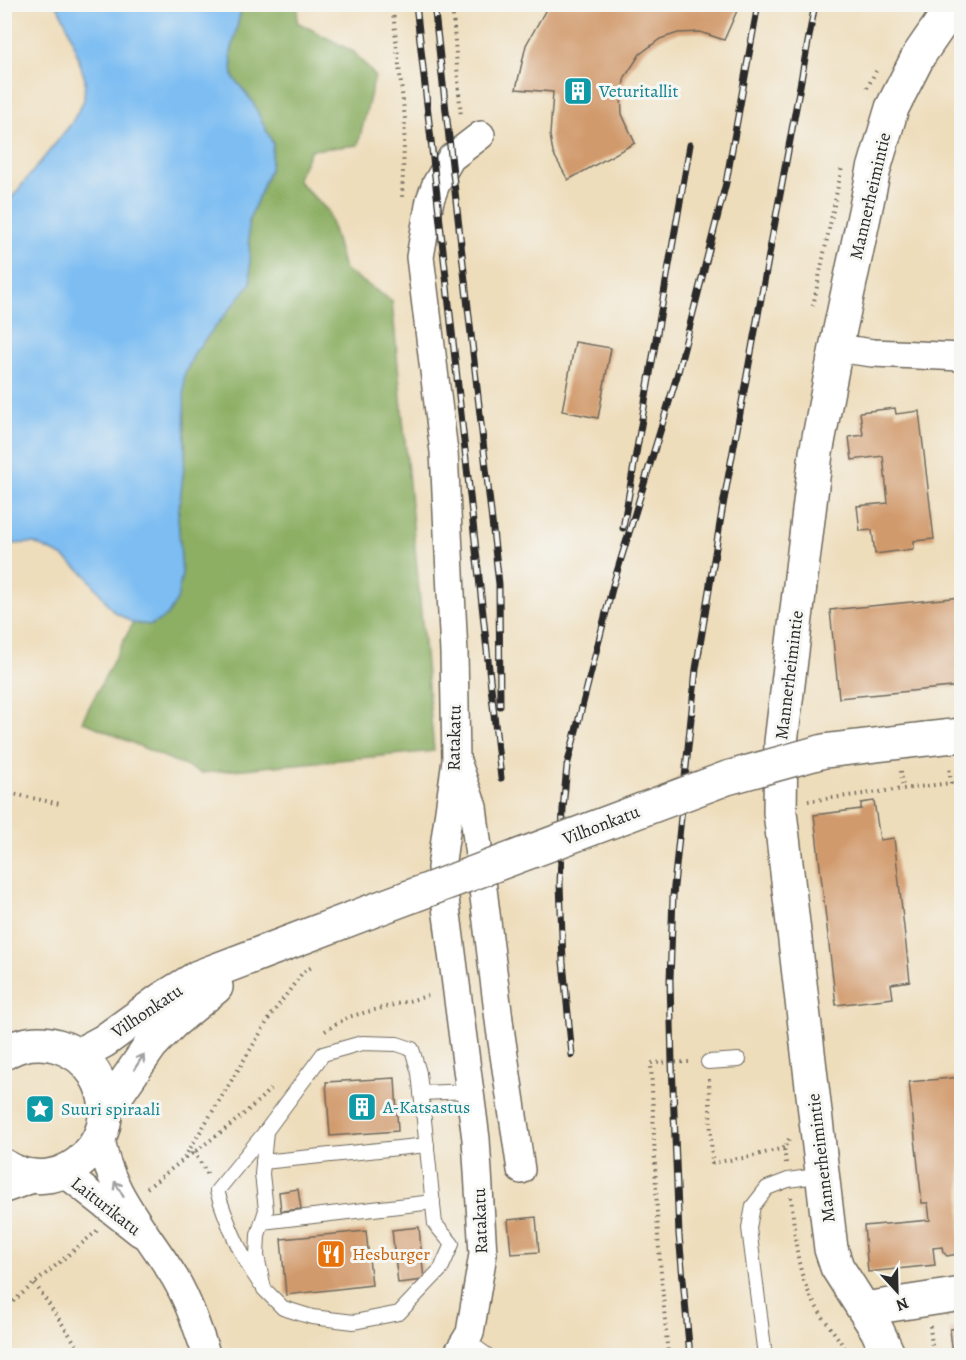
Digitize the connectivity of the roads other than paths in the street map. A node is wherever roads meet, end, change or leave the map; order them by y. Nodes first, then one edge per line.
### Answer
1 (957, 4) edge
2 (472, 142) road end
3 (836, 348) junction
4 (962, 357) edge
5 (962, 735) edge
6 (456, 760) junction
7 (251, 958) junction
8 (12, 1045) edge
9 (78, 1055) junction
10 (739, 1060) dead end
11 (708, 1062) road end
12 (470, 1091) junction
13 (421, 1093) junction
14 (104, 1123) junction
15 (266, 1131) junction
16 (427, 1145) junction
17 (263, 1162) junction
18 (521, 1170) dead end
19 (26, 1175) edge
20 (823, 1175) junction
21 (433, 1202) junction
22 (262, 1221) junction
23 (149, 1240) junction
24 (467, 1242) junction
25 (264, 1289) junction
26 (962, 1294) edge
27 (864, 1309) junction
28 (461, 1348) edge
29 (207, 1356) edge
30 (488, 1356) edge
31 (765, 1356) edge
32 (889, 1356) edge

1 - 3 street, Mannerheimintie
2 - 6 street, Ratakatu
3 - 4 street
3 - 20 street, Mannerheimintie
5 - 7 street, Vilhonkatu, bridge
6 - 12 street, Ratakatu
6 - 18 street
7 - 9 street, Vilhonkatu
14 -> 7 street, Vilhonkatu
8 - 9 street
9 - 14 street
10 - 11 lane
12 - 13 lane
12 - 24 street, Ratakatu
13 - 15 lane
13 - 16 lane
14 - 19 street, Vilhonkatu
23 -> 14 street, Laiturikatu
15 - 17 lane
15 - 25 lane
16 - 17 lane
16 - 21 lane
17 - 22 lane
19 - 23 street, Laiturikatu
20 - 27 street, Mannerheimintie
20 - 31 lane
21 - 22 lane
21 - 24 lane
22 - 25 lane
23 - 29 street, Laiturikatu
24 - 25 lane
24 - 28 street, Ratakatu
26 - 27 street
27 - 32 street, Mannerheimintie
28 - 30 lane

